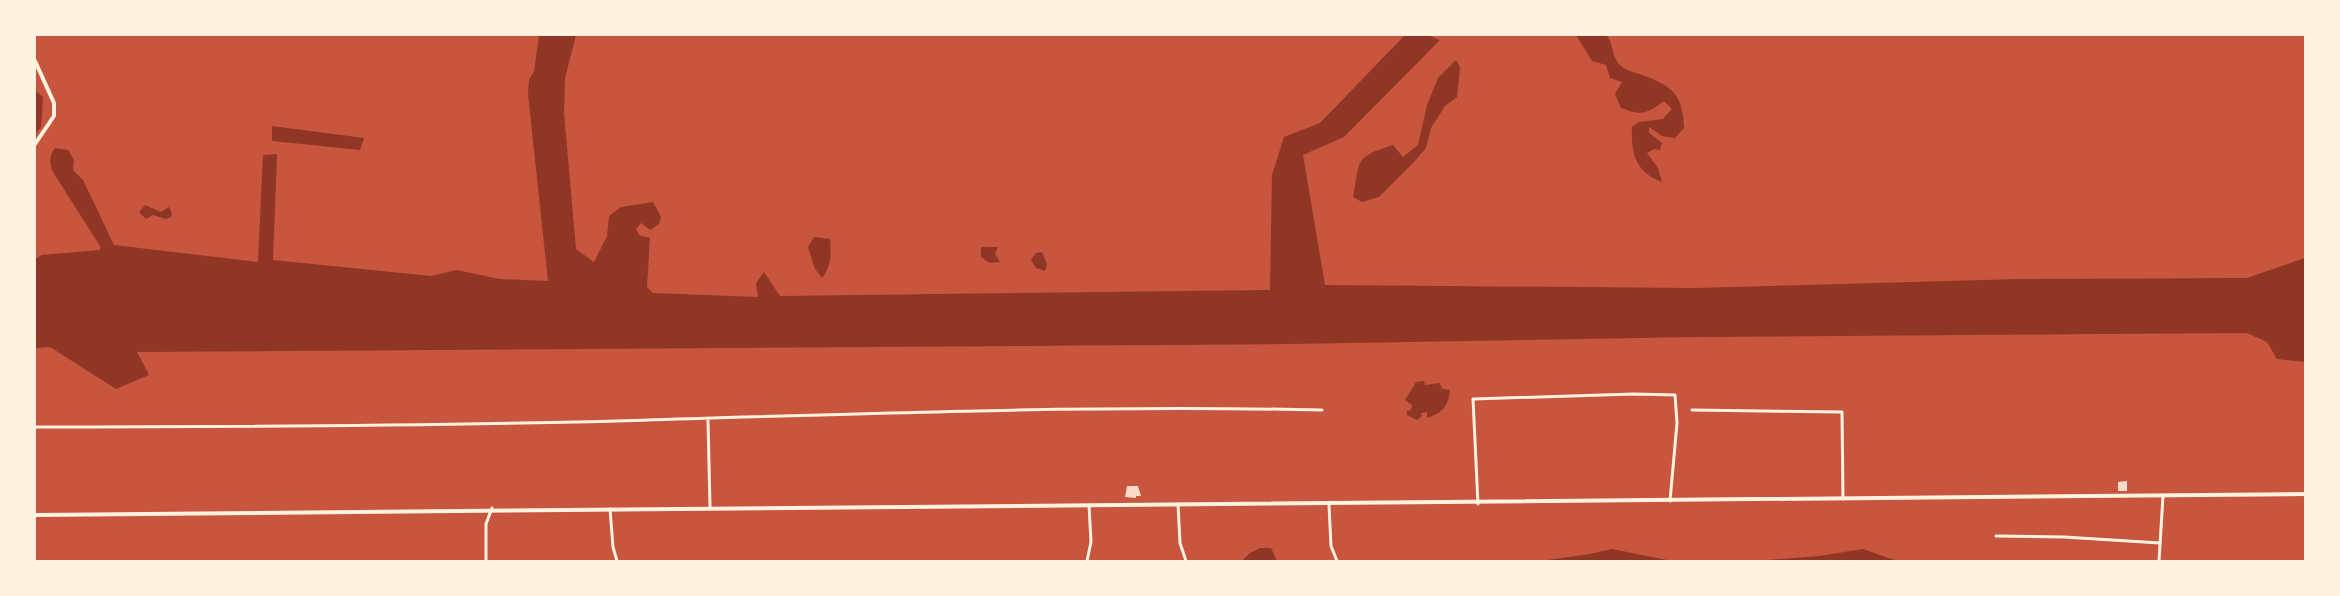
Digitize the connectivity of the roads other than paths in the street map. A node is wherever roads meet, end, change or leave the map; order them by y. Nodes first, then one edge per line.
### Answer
1 (35, 60) edge
2 (35, 144) edge
3 (1322, 410) dead end
4 (1692, 410) dead end
5 (708, 421) dead end
6 (35, 427) edge
7 (2305, 494) edge
8 (2163, 496) junction
9 (1843, 499) junction
10 (1670, 502) junction
11 (1089, 504) junction
12 (1178, 504) junction
13 (1478, 504) junction
14 (1329, 505) junction
15 (710, 507) junction
16 (492, 508) junction
17 (610, 509) junction
18 (35, 515) edge
19 (1996, 536) dead end
20 (2160, 543) junction
21 (486, 561) edge
22 (617, 561) edge
23 (1087, 561) edge
24 (1186, 561) edge
25 (1337, 561) edge
26 (2159, 561) edge

1 - 2 street
3 - 6 street
4 - 9 street
5 - 15 street
7 - 8 street
8 - 9 street
8 - 20 street
9 - 10 street
10 - 13 street
10 - 13 street
11 - 12 street
11 - 15 street
11 - 23 street
12 - 14 street
12 - 24 street
13 - 14 street
14 - 25 street
15 - 17 street
16 - 17 street
16 - 18 street
16 - 21 street
17 - 22 street
19 - 20 street
20 - 26 street

